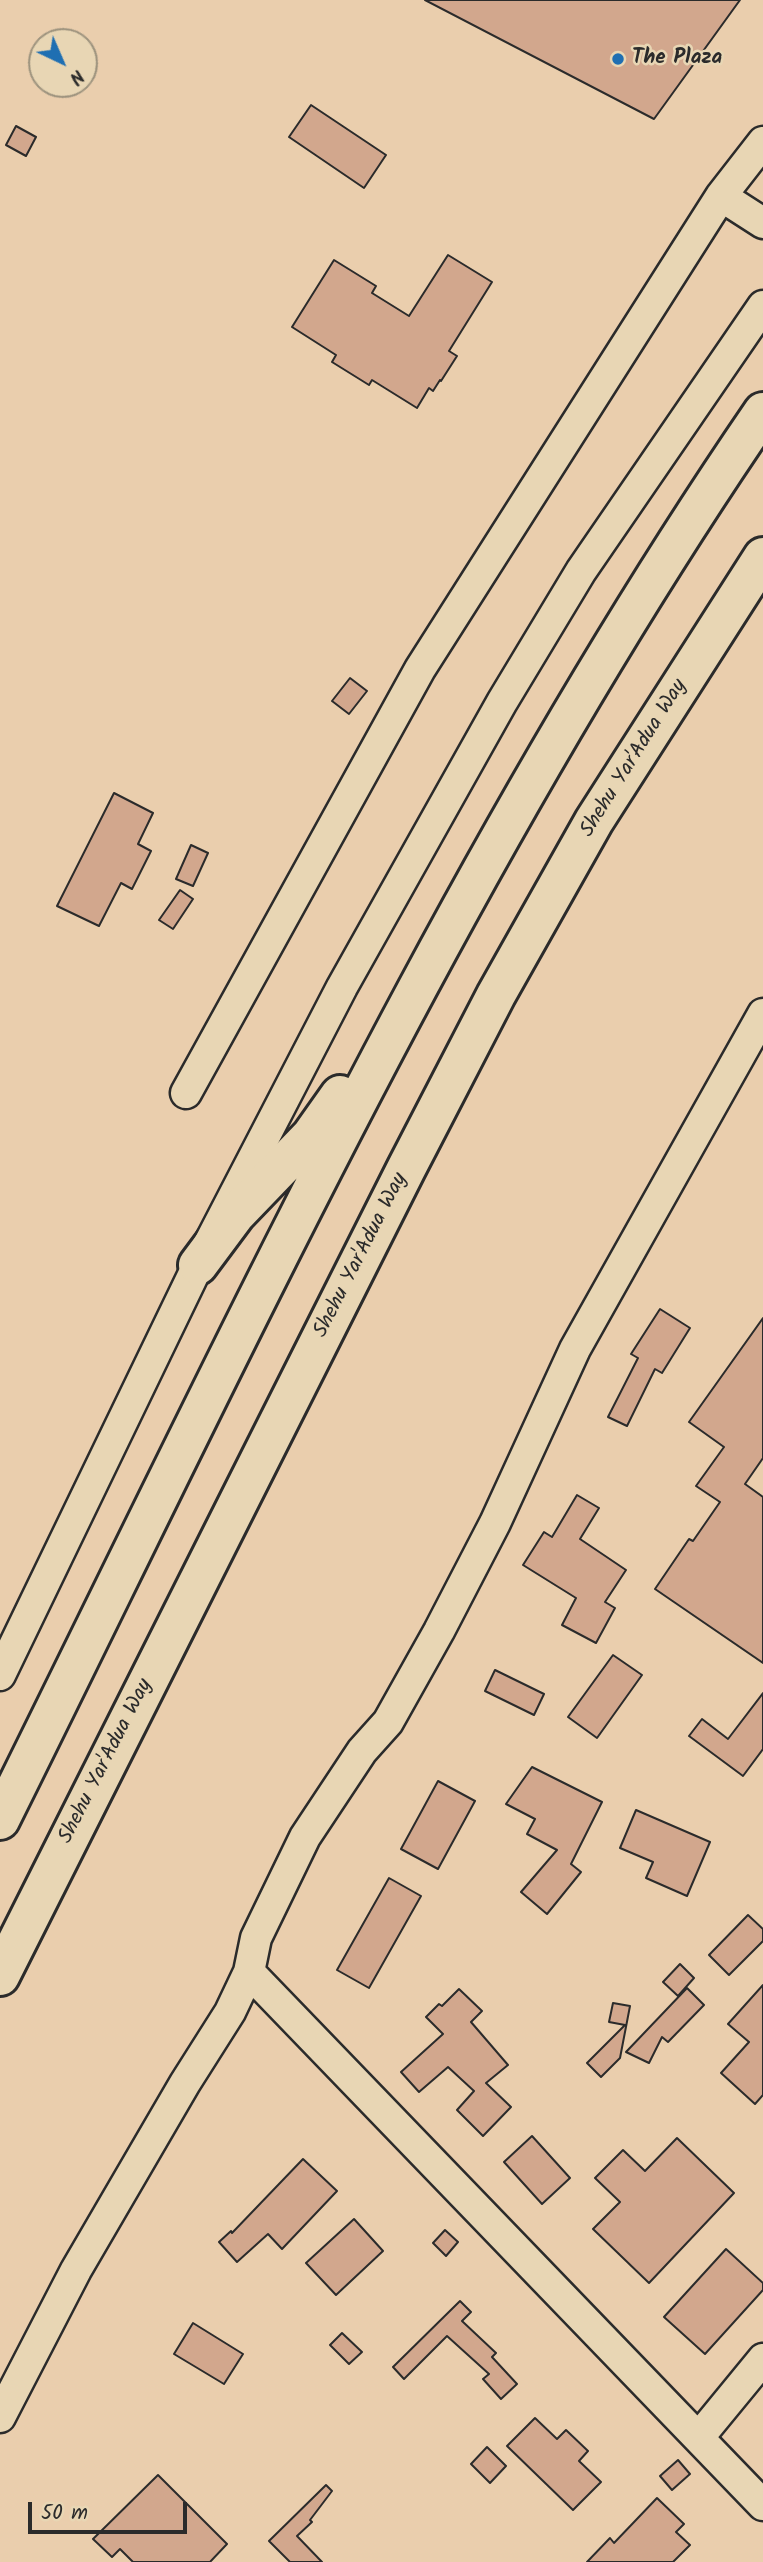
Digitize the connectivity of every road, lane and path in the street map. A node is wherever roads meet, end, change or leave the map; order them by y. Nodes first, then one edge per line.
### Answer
1 (763, 142) edge
2 (722, 196) junction
3 (763, 223) edge
4 (763, 306) edge
5 (763, 412) edge
6 (763, 557) edge
7 (415, 996) junction
8 (763, 1014) edge
9 (186, 1094) dead end
10 (198, 1265) junction
11 (8, 1646) edge
12 (0, 1675) edge
13 (0, 1821) edge
14 (249, 1972) junction
15 (0, 1976) edge
16 (763, 2359) edge
17 (0, 2417) edge
18 (699, 2437) junction
19 (763, 2505) edge

1 - 2 street
2 - 3 street
2 - 9 street
4 - 10 street
5 - 7 highway
6 - 15 highway, Shehu Yar'Adua Way
7 - 10 highway
7 - 13 highway
8 - 14 street
10 - 11 street
11 - 12 street
14 - 17 street
14 - 18 street
16 - 18 street
18 - 19 street

